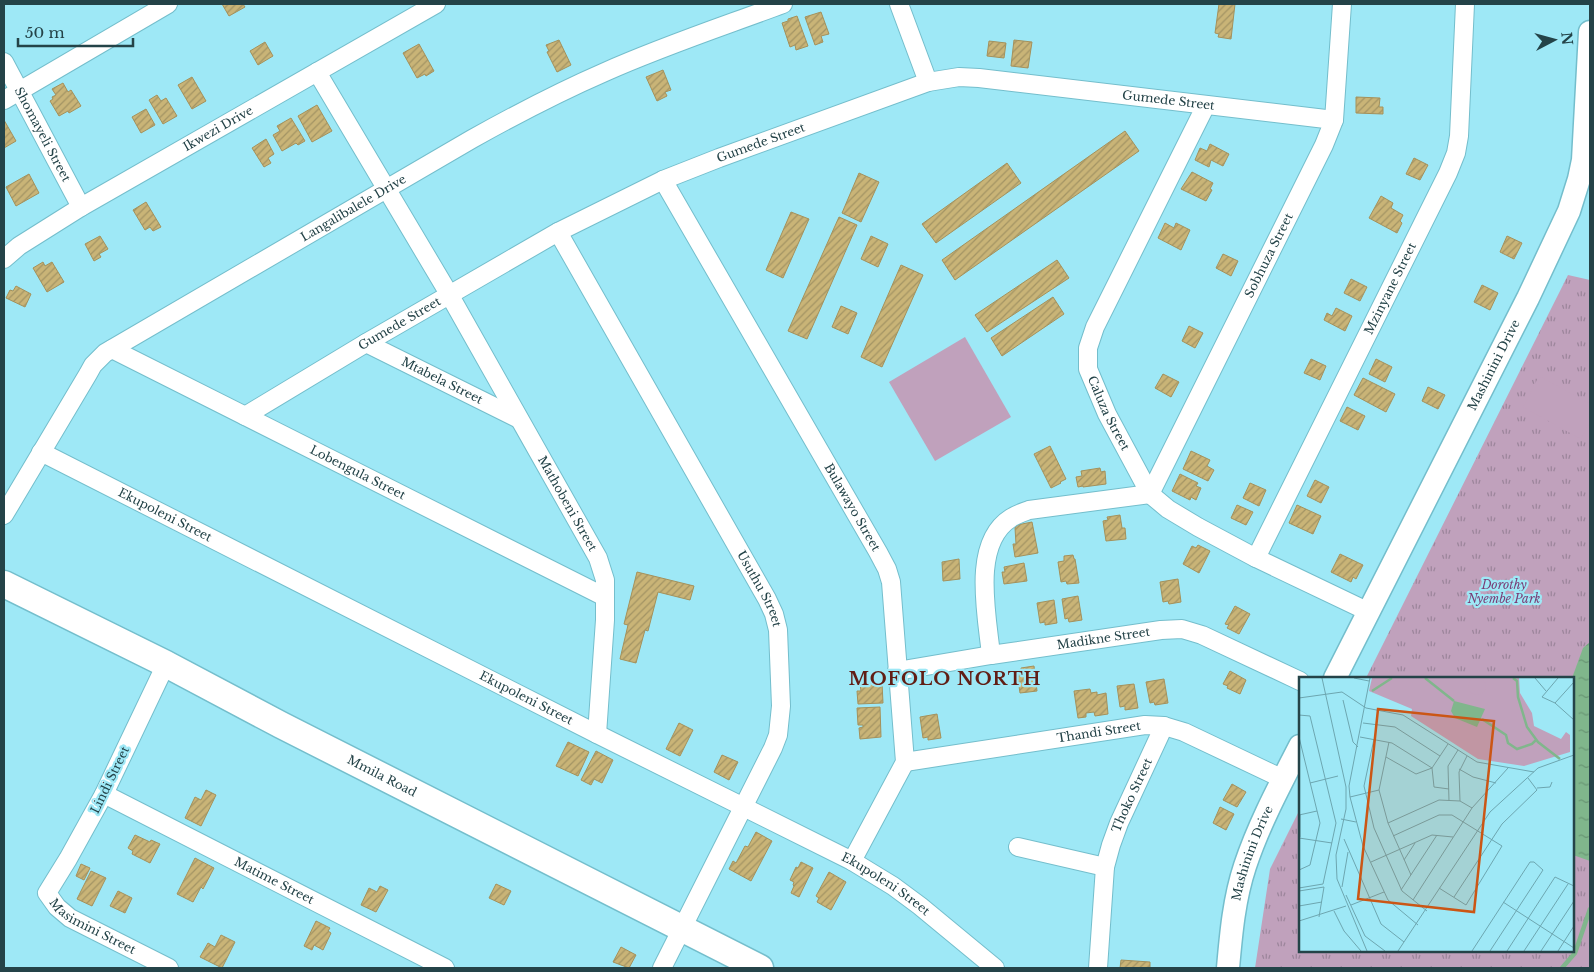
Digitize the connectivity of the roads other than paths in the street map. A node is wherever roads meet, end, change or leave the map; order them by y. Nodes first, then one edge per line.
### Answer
1 (168, 4) edge
2 (436, 4) edge
3 (783, 4) edge
4 (899, 4) edge
5 (1342, 4) edge
6 (1465, 4) edge
7 (1590, 32) edge
8 (4, 62) edge
9 (318, 72) junction
10 (928, 82) junction
11 (11, 95) edge
12 (1206, 106) junction
13 (1334, 120) junction
14 (663, 180) junction
15 (387, 189) junction
16 (81, 207) junction
17 (558, 232) junction
18 (4, 259) edge
19 (449, 294) junction
20 (366, 343) junction
21 (112, 349) junction
22 (245, 416) junction
23 (519, 419) junction
24 (41, 452) junction
25 (1150, 494) junction
26 (4, 515) edge
27 (1256, 558) junction
28 (4, 584) edge
29 (605, 597) junction
30 (4, 600) edge
31 (1369, 612) junction
32 (990, 655) junction
33 (163, 670) junction
34 (897, 671) junction
35 (1336, 677) edge
36 (1299, 681) edge
37 (1164, 726) junction
38 (597, 734) junction
39 (1299, 748) edge
40 (905, 762) junction
41 (1283, 779) junction
42 (104, 794) junction
43 (743, 808) junction
44 (1018, 847) dead end
45 (852, 861) junction
46 (1106, 867) junction
47 (47, 894) joint
48 (680, 933) junction
49 (169, 968) edge
50 (445, 968) edge
51 (662, 968) edge
52 (738, 968) edge
53 (760, 968) edge
54 (995, 968) edge
55 (1098, 968) edge
56 (1228, 968) edge

1 - 11 street
2 - 9 street, Ikwezi Drive
3 - 15 street, Langalibalele Drive
4 - 10 street
5 - 13 street, Sobhuza Street
6 - 27 street, Mzinyane Street
7 - 31 street, Mashinini Drive
8 - 11 street, Shomayeli Street
9 - 15 street, Mathobeni Street
9 - 16 street, Ikwezi Drive
10 - 12 street, Gumede Street
10 - 14 street, Gumede Street
11 - 16 street, Shomayeli Street
12 - 13 street, Gumede Street
12 - 25 street, Caluza Street
13 - 25 street, Sobhuza Street
14 - 17 street, Gumede Street
14 - 34 street, Bulawayo Street
15 - 19 street, Mathobeni Street
15 - 21 street, Langalibalele Drive
16 - 18 street, Ikwezi Drive
17 - 19 street, Gumede Street
17 - 43 street, Usuthu Street
19 - 20 street, Gumede Street
19 - 23 street, Mathobeni Street
20 - 22 street, Gumede Street
20 - 23 street, Mtabela Street
21 - 22 street, Lobengula Street
21 - 24 street, Langalibalele Drive
22 - 29 street, Lobengula Street
23 - 29 street, Mathobeni Street
24 - 26 street, Langalibalele Drive
24 - 38 street, Ekupoleni Street
25 - 27 street, Caluza Street
25 - 32 street
27 - 31 street, Caluza Street
28 - 33 main road, Mmila Road
29 - 38 street, Mathobeni Street
30 - 33 main road, Mmila Road
31 - 35 street, Mashinini Drive
32 - 34 street, Madikne Street
32 - 36 street, Madikne Street
33 - 42 street, Lindi Street
33 - 48 main road, Mmila Road
34 - 40 street, Bulawayo Street
37 - 40 street, Thandi Street
37 - 41 street, Thandi Street
37 - 46 street, Thoko Street
38 - 43 street, Ekupoleni Street
39 - 41 street, Mashinini Drive
40 - 45 street
41 - 56 street, Mashinini Drive
42 - 47 street, Lindi Street
42 - 50 street, Matime Street
43 - 45 street, Ekupoleni Street
43 - 48 street, Usuthu Street
44 - 46 street
45 - 54 street, Ekupoleni Street
46 - 55 street, Thoko Street
47 - 49 street, Masimini Street
48 - 51 street, Usuthu Street
48 - 52 main road, Mmila Road
48 - 53 main road, Mmila Road

